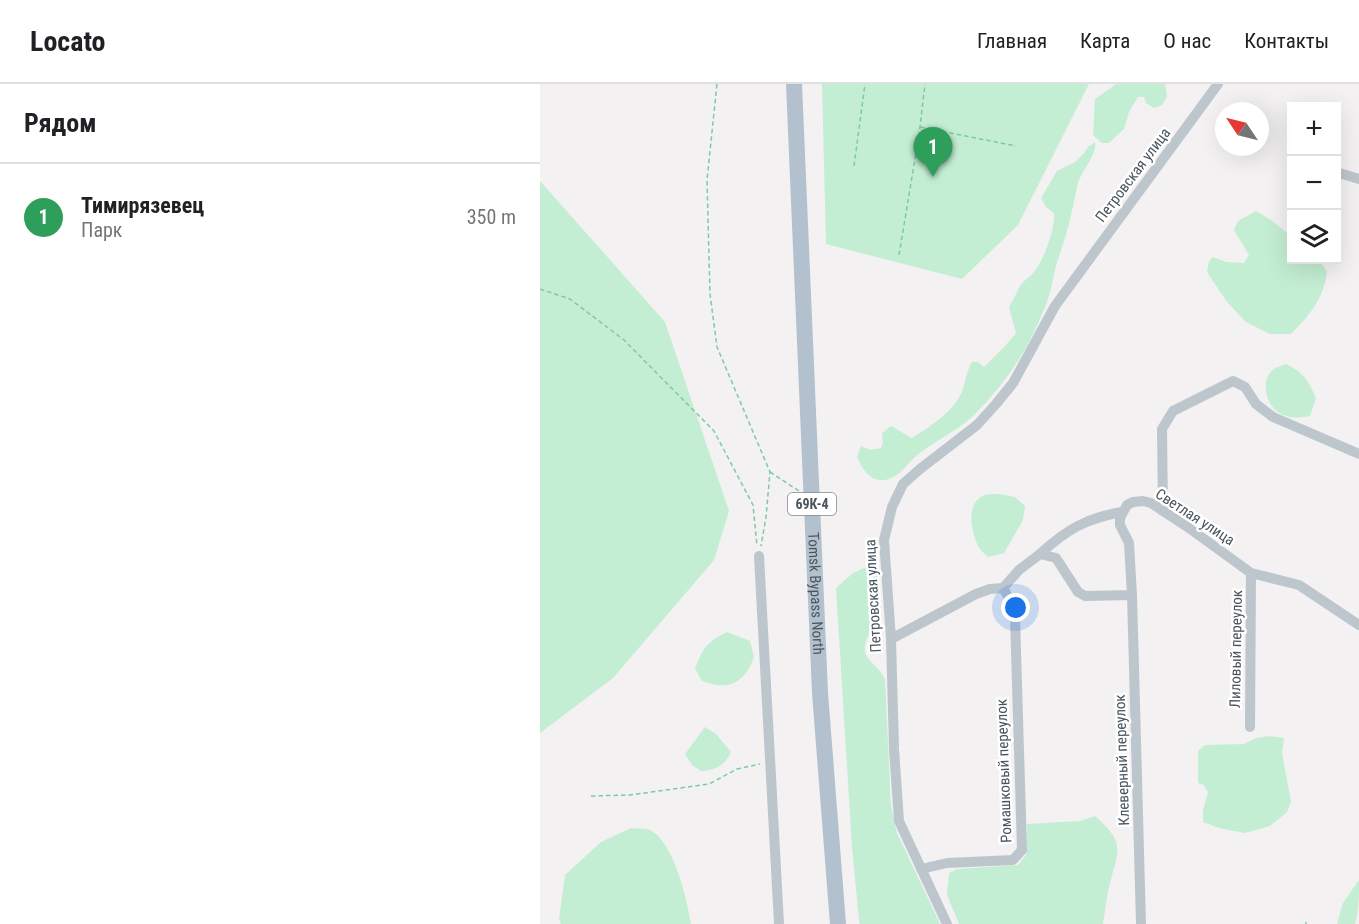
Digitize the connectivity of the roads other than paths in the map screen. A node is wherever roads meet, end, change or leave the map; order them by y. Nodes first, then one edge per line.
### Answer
1 (794, 84) edge
2 (1218, 84) edge
3 (1341, 174) edge
4 (1359, 179) edge
5 (1359, 454) edge
6 (1163, 511) junction
7 (1122, 512) junction
8 (1041, 554) junction
9 (759, 556) road end
10 (1251, 573) junction
11 (1003, 588) junction
12 (1132, 595) junction
13 (1359, 625) edge
14 (891, 639) junction
15 (1250, 727) dead end
16 (921, 869) junction
17 (779, 924) edge
18 (838, 924) edge
19 (947, 924) edge
20 (1141, 924) edge

1 - 18 main road, Tomsk Bypass North / 69К-4
2 - 14 street, Петровская улица
3 - 4 street
5 - 6 street
6 - 7 street, Светлая улица
6 - 10 street, Светлая улица
7 - 8 street
7 - 12 street
8 - 11 street
8 - 12 street
9 - 17 street
10 - 13 street, Светлая улица
10 - 15 street, Лиловый переулок
11 - 14 street
11 - 16 street, Ромашковый переулок
12 - 20 street, Клеверный переулок
14 - 16 street, Петровская улица
16 - 19 street, Петровская улица

